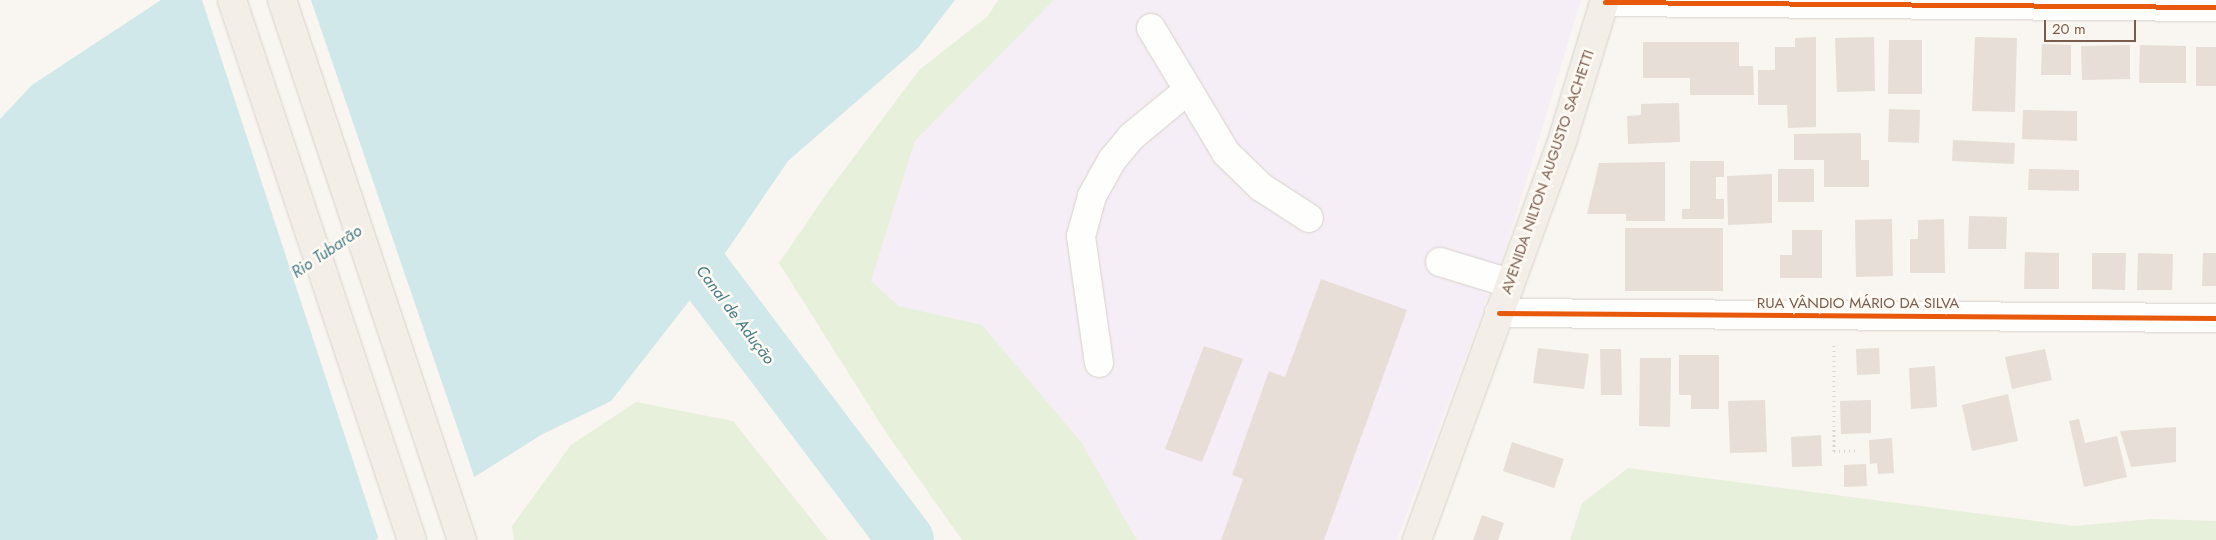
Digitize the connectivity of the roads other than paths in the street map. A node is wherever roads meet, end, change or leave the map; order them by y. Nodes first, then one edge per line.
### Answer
1 (232, 0) edge
2 (282, 0) edge
3 (1605, 1) edge
4 (2216, 7) edge
5 (1151, 28) dead end
6 (1188, 90) junction
7 (1309, 218) dead end
8 (1440, 262) dead end
9 (1509, 283) junction
10 (1499, 314) junction
11 (2216, 318) edge
12 (1099, 363) dead end
13 (412, 540) edge
14 (462, 540) edge
15 (1417, 540) edge

1 - 13 main road
2 - 14 main road
3 - 4 street
3 - 9 main road, AVENIDA NILTON AUGUSTO SACHETTI
5 - 6 street
6 - 7 street
6 - 12 street
8 - 9 street
9 - 10 main road, AVENIDA NILTON AUGUSTO SACHETTI
10 - 11 street, RUA VÂNDIO MÁRIO DA SILVA
10 - 15 main road, AVENIDA NILTON AUGUSTO SACHETTI

